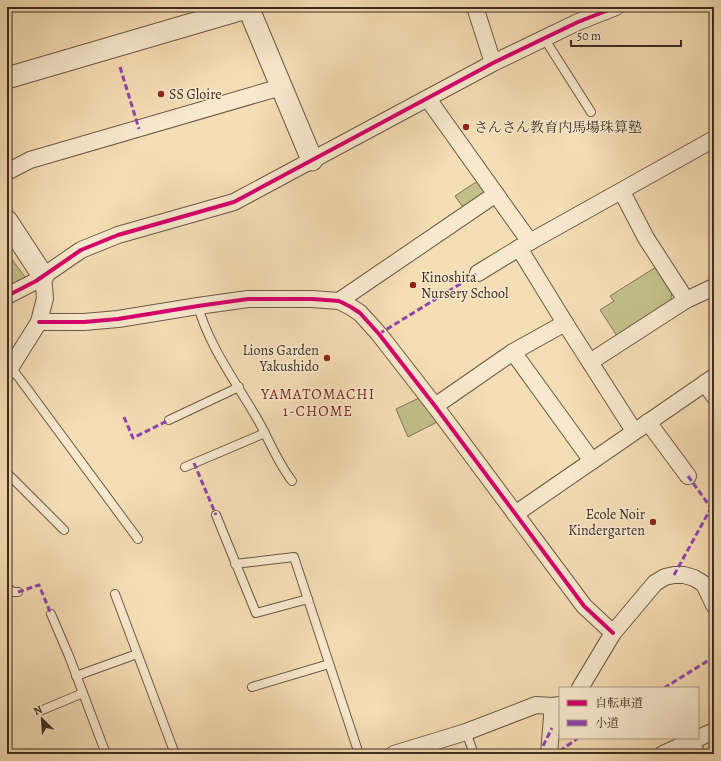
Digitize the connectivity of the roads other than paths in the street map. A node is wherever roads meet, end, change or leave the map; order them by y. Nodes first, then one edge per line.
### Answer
1 (249, 7) edge
2 (475, 7) edge
3 (616, 7) edge
4 (544, 38) junction
5 (493, 63) junction
6 (9, 73) edge
7 (281, 88) junction
8 (428, 99) junction
9 (592, 112) dead end
10 (714, 139) edge
11 (312, 160) junction
12 (7, 172) edge
13 (622, 192) junction
14 (496, 194) junction
15 (7, 221) edge
16 (525, 245) junction
17 (478, 273) dead end
18 (43, 276) junction
19 (714, 287) edge
20 (7, 296) edge
21 (686, 300) junction
22 (339, 301) junction
23 (198, 306) junction
24 (39, 322) junction
25 (565, 323) junction
26 (513, 352) junction
27 (590, 362) junction
28 (9, 370) edge
29 (709, 380) edge
30 (239, 387) junction
31 (714, 396) edge
32 (435, 406) junction
33 (168, 420) dead end
34 (648, 422) junction
35 (634, 431) junction
36 (265, 433) junction
37 (592, 461) junction
38 (185, 467) dead end
39 (7, 473) edge
40 (688, 476) dead end
41 (292, 481) dead end
42 (515, 514) junction
43 (216, 515) dead end
44 (64, 530) dead end
45 (138, 539) dead end
46 (235, 564) junction
47 (709, 582) edge
48 (7, 587) edge
49 (18, 592) dead end
50 (115, 594) dead end
51 (308, 599) junction
52 (714, 605) edge
53 (51, 614) dead end
54 (613, 633) junction
55 (137, 654) junction
56 (329, 664) junction
57 (76, 676) junction
58 (252, 687) dead end
59 (581, 687) edge
60 (83, 693) junction
61 (556, 706) edge
62 (40, 711) dead end
63 (466, 732) junction
64 (714, 732) edge
65 (698, 747) edge
66 (106, 754) edge
67 (175, 754) edge
68 (359, 754) edge
69 (394, 754) edge
70 (474, 754) edge
71 (549, 754) edge
72 (663, 754) edge

1 - 6 street
1 - 7 street
2 - 5 street
3 - 4 street
4 - 5 street
4 - 9 lane
5 - 8 street
7 - 11 street
7 - 12 street
8 - 11 street
8 - 14 street
10 - 13 street
11 - 18 street
13 - 16 street
13 - 21 street
14 - 16 street
14 - 22 street
15 - 18 street
16 - 17 street
16 - 25 street
18 - 20 street
18 - 24 street
19 - 21 street
21 - 27 street
22 - 23 street
22 - 32 street
23 - 24 street
23 - 30 lane
24 - 28 street
25 - 26 street
25 - 27 street
26 - 32 street
26 - 37 street
27 - 35 street
28 - 45 lane
29 - 31 street
29 - 34 street
30 - 33 lane
30 - 36 lane
32 - 42 street
34 - 35 street
34 - 40 street
35 - 37 street
36 - 38 lane
36 - 41 lane
37 - 42 street
39 - 44 lane
42 - 54 street
43 - 46 lane
46 - 51 lane
46 - 51 lane
47 - 52 street
47 - 54 street
48 - 49 lane
50 - 55 lane
51 - 56 lane
53 - 57 lane
54 - 59 street
55 - 57 lane
55 - 67 lane
56 - 58 lane
56 - 68 lane
57 - 60 lane
60 - 62 lane
60 - 66 lane
61 - 63 street
61 - 71 street
63 - 69 street
63 - 70 lane
64 - 65 street
65 - 72 street

